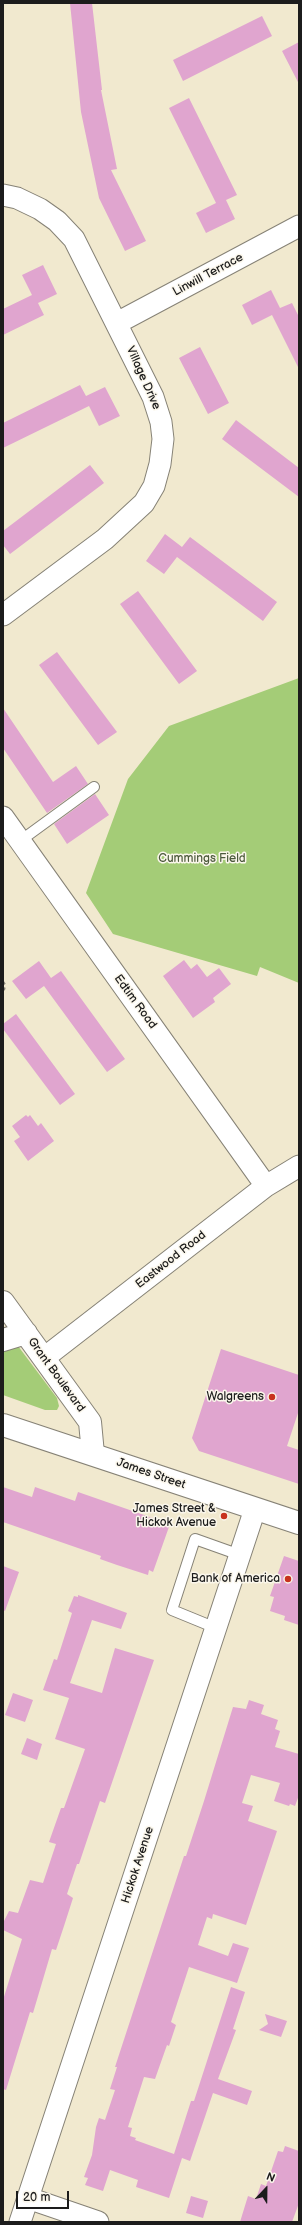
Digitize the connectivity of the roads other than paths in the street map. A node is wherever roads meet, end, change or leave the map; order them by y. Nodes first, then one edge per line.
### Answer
1 (3, 195) edge
2 (299, 226) edge
3 (117, 323) junction
4 (3, 616) edge
5 (94, 787) dead end
6 (3, 818) edge
7 (20, 841) junction
8 (299, 1166) edge
9 (266, 1186) junction
10 (3, 1302) edge
11 (26, 1333) junction
12 (3, 1340) edge
13 (44, 1358) junction
14 (3, 1425) edge
15 (93, 1454) junction
16 (255, 1509) junction
17 (299, 1523) edge
18 (240, 1555) junction
19 (216, 1628) junction
20 (28, 2198) junction
21 (20, 2222) edge
22 (98, 2222) edge

1 - 3 street, Village Drive
2 - 3 street, Linwill Terrace
3 - 4 street, Village Drive
5 - 7 lane
6 - 7 street, Edtim Road
7 - 9 street, Edtim Road
8 - 9 street, Eastwood Road
9 - 13 street, Eastwood Road
10 - 11 main road, Grant Boulevard
11 - 12 main road
11 - 13 main road, Grant Boulevard
13 - 15 main road, Grant Boulevard
14 - 15 main road, James Street
15 - 16 main road, James Street
16 - 17 main road, James Street
16 - 18 street, Hickok Avenue
18 - 19 street, Hickok Avenue
18 - 19 lane
19 - 20 street, Hickok Avenue
20 - 21 street, Hickok Avenue
20 - 22 street

